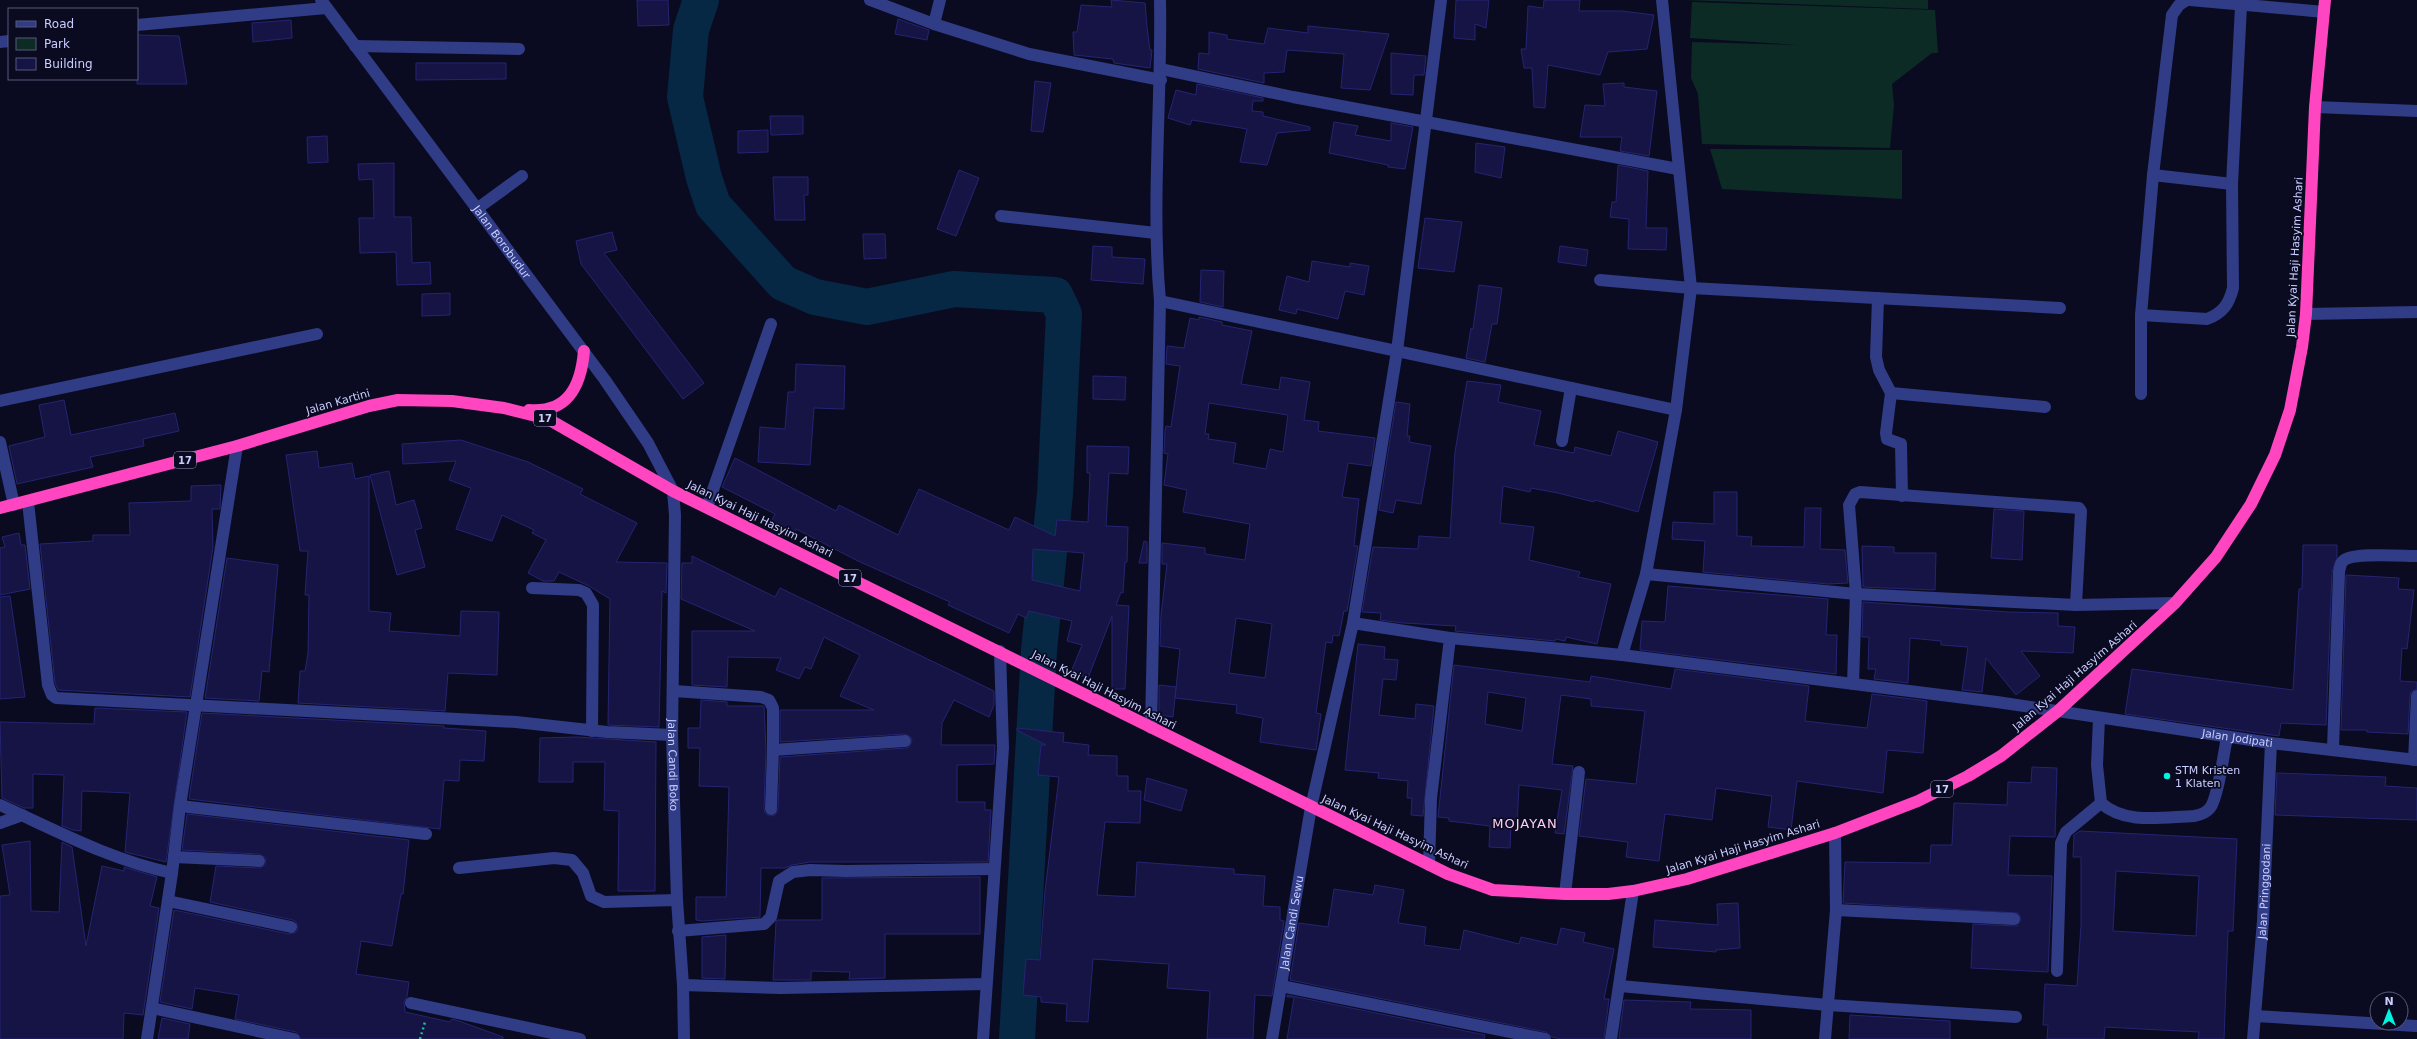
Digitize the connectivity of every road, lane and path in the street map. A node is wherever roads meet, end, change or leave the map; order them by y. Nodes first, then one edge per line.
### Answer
1 (870, 0) edge
2 (940, 0) edge
3 (1160, 0) edge
4 (1441, 0) edge
5 (1662, 0) edge
6 (2187, 0) edge
7 (2190, 0) edge
8 (324, 4) edge
9 (2241, 6) junction
10 (2325, 6) edge
11 (934, 24) junction
12 (138, 25) edge
13 (355, 46) junction
14 (519, 49) dead end
15 (1161, 75) junction
16 (2315, 107) junction
17 (2417, 111) edge
18 (1427, 121) junction
19 (1678, 169) junction
20 (2153, 175) junction
21 (522, 176) dead end
22 (2232, 184) junction
23 (478, 208) junction
24 (1001, 216) dead end
25 (1156, 233) junction
26 (1600, 280) dead end
27 (1691, 288) junction
28 (1878, 298) junction
29 (1160, 301) junction
30 (2060, 308) dead end
31 (2417, 312) edge
32 (2306, 314) junction
33 (2141, 315) junction
34 (771, 324) dead end
35 (317, 334) dead end
36 (584, 350) junction
37 (1397, 351) junction
38 (1572, 388) junction
39 (1891, 394) junction
40 (2141, 394) dead end
41 (0, 401) edge
42 (2045, 407) dead end
43 (504, 408) junction
44 (1676, 410) junction
45 (1562, 441) dead end
46 (0, 442) edge
47 (237, 446) junction
48 (673, 491) junction
49 (1902, 496) junction
50 (28, 502) junction
51 (14, 504) junction
52 (707, 507) junction
53 (0, 508) edge
54 (2417, 556) edge
55 (1646, 574) junction
56 (532, 588) dead end
57 (1856, 594) junction
58 (2176, 604) junction
59 (2076, 606) junction
60 (1353, 623) junction
61 (1450, 638) junction
62 (1000, 651) junction
63 (1622, 655) junction
64 (1853, 684) junction
65 (674, 691) junction
66 (2417, 696) edge
67 (196, 707) junction
68 (2058, 712) junction
69 (2099, 718) junction
70 (1151, 728) junction
71 (592, 731) junction
72 (672, 735) junction
73 (2227, 737) junction
74 (905, 741) dead end
75 (2270, 743) junction
76 (2333, 749) junction
77 (773, 750) junction
78 (2416, 760) edge
79 (1579, 772) dead end
80 (2100, 803) junction
81 (0, 805) edge
82 (180, 806) junction
83 (1311, 807) junction
84 (771, 809) dead end
85 (22, 815) junction
86 (0, 823) edge
87 (1834, 833) junction
88 (426, 834) dead end
89 (174, 857) junction
90 (260, 861) dead end
91 (1429, 865) junction
92 (459, 868) dead end
93 (994, 869) junction
94 (172, 873) junction
95 (1633, 891) junction
96 (1565, 894) junction
97 (677, 900) junction
98 (168, 901) junction
99 (1836, 910) junction
100 (2014, 920) dead end
101 (291, 926) dead end
102 (678, 931) junction
103 (2057, 971) dead end
104 (986, 984) junction
105 (683, 985) junction
106 (1281, 986) junction
107 (1620, 986) junction
108 (411, 1003) dead end
109 (1828, 1005) junction
110 (152, 1008) junction
111 (2256, 1016) junction
112 (2016, 1017) dead end
113 (2416, 1026) dead end
114 (147, 1039) edge
115 (294, 1039) edge
116 (580, 1039) edge
117 (684, 1039) edge
118 (983, 1039) edge
119 (1272, 1039) edge
120 (1545, 1039) edge
121 (1611, 1039) edge
122 (1825, 1039) edge
123 (2253, 1039) edge

1 - 11 street
2 - 11 street
3 - 15 street
4 - 18 street, Jalan Candi Sewu
5 - 19 street
6 - 20 street
7 - 9 street
8 - 12 street
8 - 13 street, Jalan Borobudur
9 - 10 street
9 - 22 street
10 - 16 highway, Jalan Kyai Haji Hasyim Ashari / 17
11 - 15 street
13 - 14 street
13 - 23 street, Jalan Borobudur
15 - 18 street
15 - 25 street
16 - 17 street
16 - 32 highway, Jalan Kyai Haji Hasyim Ashari / 17
18 - 19 street
18 - 37 street, Jalan Candi Sewu
19 - 27 street
20 - 22 street
20 - 33 street
21 - 23 street
22 - 33 street
23 - 36 street, Jalan Borobudur
24 - 25 street
25 - 29 street
26 - 27 street
27 - 28 street
27 - 44 street
28 - 30 street
28 - 39 street
29 - 37 street
29 - 70 street
31 - 32 street
32 - 58 highway, Jalan Kyai Haji Hasyim Ashari / 17
33 - 40 street
34 - 52 street
35 - 41 street
36 - 43 highway
36 - 48 street, Jalan Borobudur
37 - 38 street
37 - 60 street, Jalan Candi Sewu
38 - 44 street
38 - 45 street
39 - 42 street
39 - 49 street
43 - 47 highway, Jalan Kartini / 17
43 - 48 highway, Jalan Kartini / 17
44 - 55 street
46 - 51 street
47 - 50 highway, Jalan Kartini / 17
47 - 67 street
48 - 52 highway, Jalan Kyai Haji Hasyim Ashari / 17
48 - 65 street, Jalan Candi Boko
49 - 57 street
49 - 59 street
50 - 51 highway, Jalan Kartini / 17
50 - 67 street
51 - 53 highway, Jalan Kartini / 17
52 - 62 highway, Jalan Kyai Haji Hasyim Ashari / 17
54 - 76 street
55 - 57 street
55 - 63 street
56 - 71 street
57 - 59 street
57 - 64 street
58 - 59 street
58 - 68 highway, Jalan Kyai Haji Hasyim Ashari / 17
60 - 61 street, Jalan Jodipati
60 - 83 street, Jalan Candi Sewu
61 - 63 street, Jalan Jodipati
61 - 91 street
62 - 70 highway, Jalan Kyai Haji Hasyim Ashari / 17
62 - 93 street
63 - 64 street, Jalan Jodipati
64 - 68 street, Jalan Jodipati
65 - 72 street, Jalan Candi Boko
65 - 77 street
66 - 78 street
67 - 71 street
67 - 82 street
68 - 69 street, Jalan Jodipati
68 - 87 highway, Jalan Kyai Haji Hasyim Ashari / 17
69 - 73 street, Jalan Jodipati
69 - 80 street
70 - 83 highway, Jalan Kyai Haji Hasyim Ashari / 17
71 - 72 street
72 - 97 street, Jalan Candi Boko
73 - 75 street, Jalan Jodipati
73 - 80 street
74 - 77 street
75 - 76 street, Jalan Jodipati
75 - 111 street, Jalan Pringgodani
76 - 78 street, Jalan Jodipati
77 - 84 street
79 - 96 street
80 - 103 street
81 - 85 street
82 - 88 street
82 - 89 street
83 - 91 highway, Jalan Kyai Haji Hasyim Ashari / 17
83 - 106 street, Jalan Candi Sewu
85 - 86 street
85 - 94 street
87 - 95 highway, Jalan Kyai Haji Hasyim Ashari / 17
87 - 99 street
89 - 90 street
89 - 94 street
91 - 96 highway, Jalan Kyai Haji Hasyim Ashari / 17
92 - 97 street
93 - 102 street
93 - 104 street
94 - 98 street
95 - 96 highway, Jalan Kyai Haji Hasyim Ashari / 17
95 - 107 street
97 - 102 street, Jalan Candi Boko
98 - 101 street
98 - 110 street
99 - 100 street
99 - 109 street
102 - 105 street, Jalan Candi Boko
104 - 105 street
104 - 118 street
105 - 117 street, Jalan Candi Boko
106 - 119 street, Jalan Candi Sewu
106 - 120 street
107 - 109 street
107 - 121 street
108 - 116 street
109 - 112 street
109 - 122 street
110 - 114 street
110 - 115 street
111 - 113 street
111 - 123 street, Jalan Pringgodani

